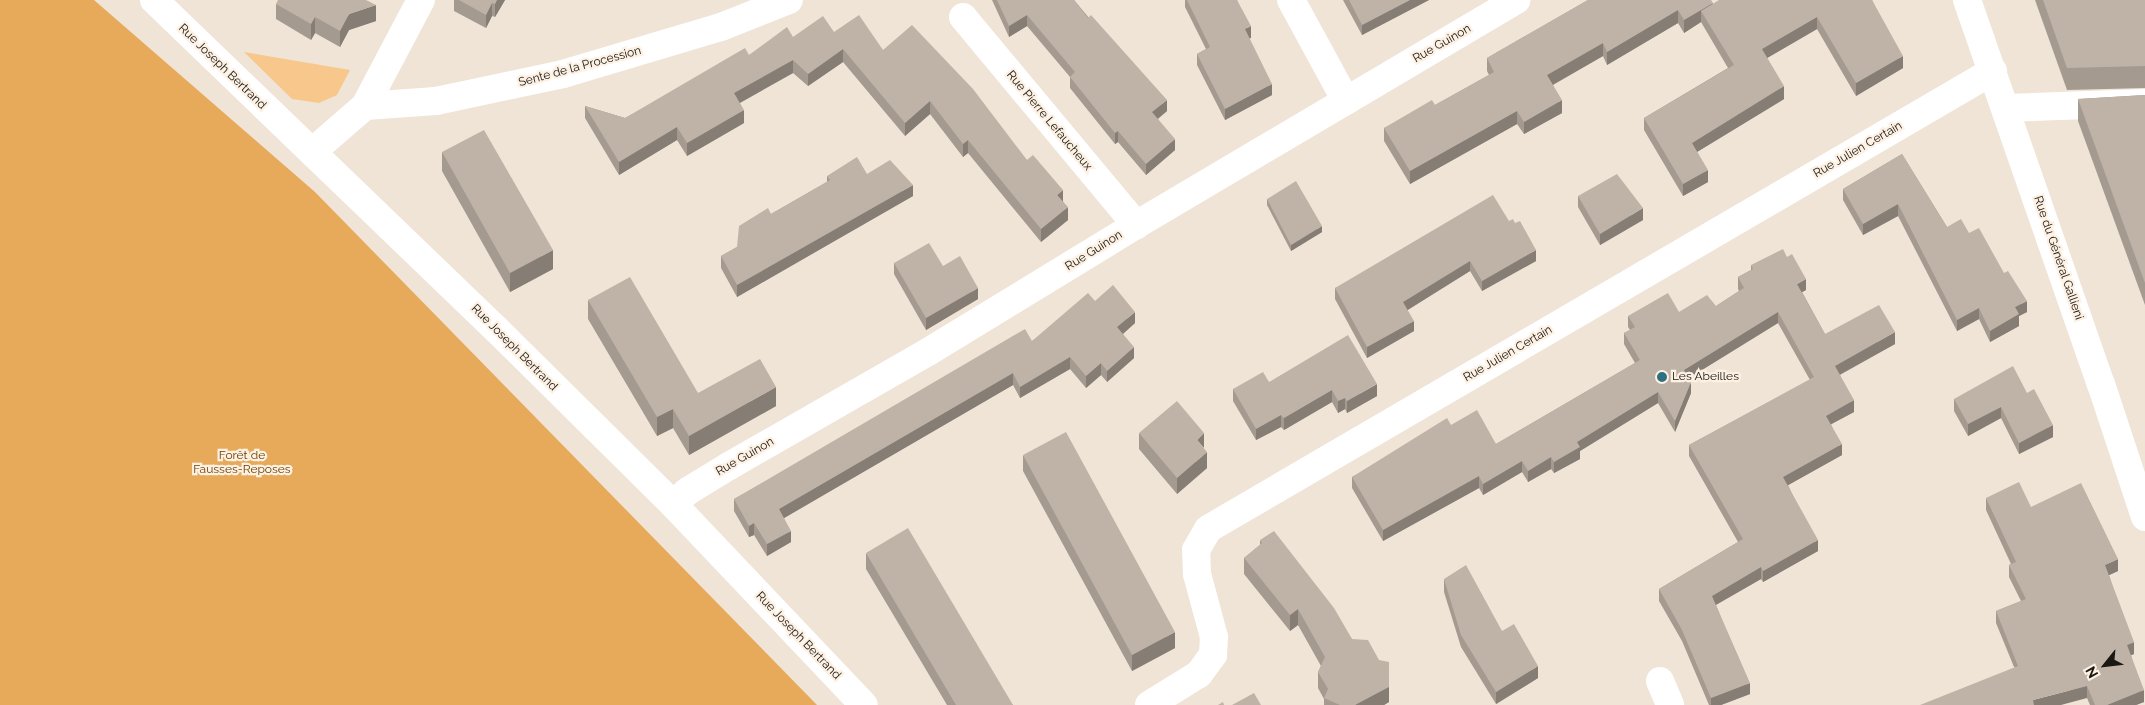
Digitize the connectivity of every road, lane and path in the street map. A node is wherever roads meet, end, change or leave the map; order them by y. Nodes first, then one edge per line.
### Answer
1 (154, 0) edge
2 (421, 0) edge
3 (789, 0) edge
4 (1291, 0) edge
5 (1517, 0) edge
6 (1967, 0) edge
7 (963, 17) dead end
8 (1993, 71) junction
9 (1346, 100) junction
10 (2145, 103) edge
11 (365, 106) junction
12 (2006, 108) junction
13 (312, 152) junction
14 (1136, 225) junction
15 (673, 504) junction
16 (2145, 517) edge
17 (864, 705) edge
18 (1149, 705) edge

1 - 13 street, Rue Joseph Bertrand
2 - 11 street
3 - 11 street, Sente de la Procession
4 - 9 street
5 - 9 street, Rue Guinon
6 - 8 street, Rue du Général Gallieni
7 - 14 street, Rue Pierre Lefaucheux
8 - 12 street, Rue du Général Gallieni
8 - 18 street, Rue Julien Certain
9 - 14 street, Rue Guinon
10 - 12 street
11 - 13 street
12 - 16 street, Rue du Général Gallieni
13 - 15 street, Rue Joseph Bertrand
14 - 15 street, Rue Guinon
15 - 17 street, Rue Joseph Bertrand

